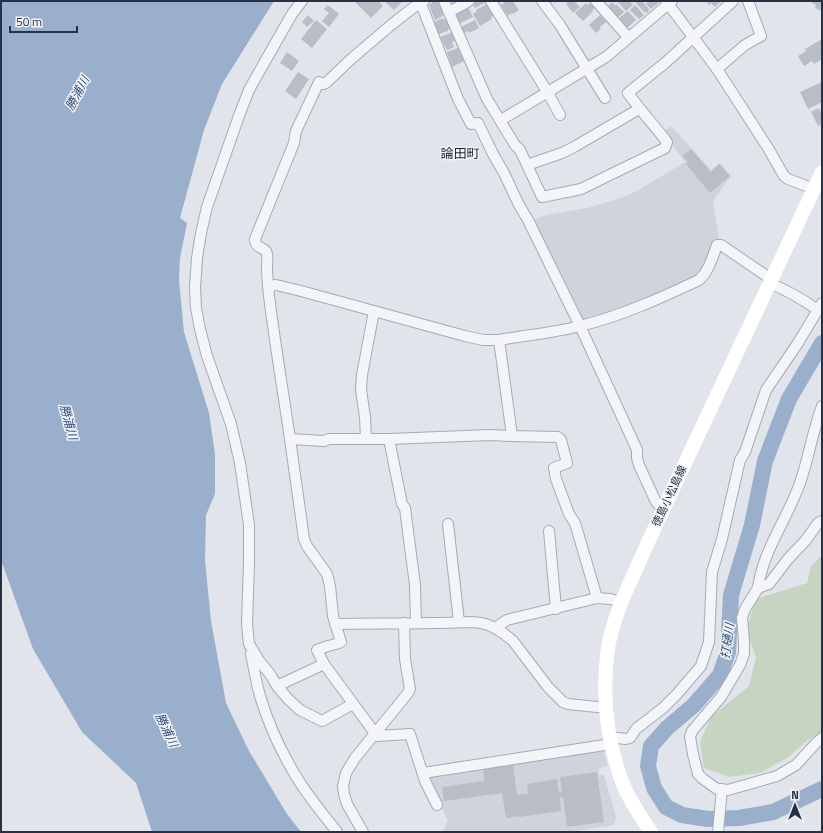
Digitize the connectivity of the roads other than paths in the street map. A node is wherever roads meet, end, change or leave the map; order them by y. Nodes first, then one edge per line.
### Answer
1 (302, 1) edge
2 (469, 1) edge
3 (491, 1) edge
4 (542, 1) edge
5 (596, 1) edge
6 (733, 1) edge
7 (748, 1) edge
8 (421, 2) edge
9 (669, 2) edge
10 (446, 6) edge
11 (628, 37) junction
12 (694, 37) junction
13 (587, 69) junction
14 (717, 69) junction
15 (548, 93) junction
16 (605, 98) dead end
17 (639, 109) junction
18 (560, 115) dead end
19 (500, 120) junction
20 (527, 165) junction
21 (822, 172) edge
22 (814, 189) junction
23 (770, 281) junction
24 (268, 286) junction
25 (820, 306) edge
26 (374, 311) junction
27 (580, 326) junction
28 (499, 340) junction
29 (822, 406) edge
30 (512, 436) junction
31 (290, 439) junction
32 (366, 439) junction
33 (389, 439) junction
34 (817, 443) edge
35 (663, 509) junction
36 (822, 521) edge
37 (448, 524) dead end
38 (549, 531) dead end
39 (758, 588) junction
40 (597, 598) junction
41 (621, 602) junction
42 (556, 609) junction
43 (459, 622) junction
44 (404, 623) junction
45 (416, 623) junction
46 (335, 624) junction
47 (496, 628) junction
48 (249, 644) junction
49 (324, 664) junction
50 (277, 686) junction
51 (353, 704) junction
52 (605, 707) junction
53 (375, 734) junction
54 (822, 738) edge
55 (610, 741) junction
56 (423, 773) junction
57 (722, 789) junction
58 (437, 806) dead end
59 (337, 832) edge
60 (363, 832) edge
61 (651, 832) edge
62 (718, 832) edge

1 - 48 street
2 - 10 street
3 - 15 street
4 - 13 street
5 - 11 street
6 - 12 street
7 - 14 street
8 - 24 street
8 - 27 street
9 - 11 street
9 - 12 street
10 - 19 street
11 - 13 street
12 - 14 street
12 - 17 street
13 - 15 street
13 - 16 street
14 - 22 street
15 - 18 street
15 - 19 street
17 - 20 street
17 - 20 street
19 - 20 street
21 - 22 main road, 徳島小松島線
22 - 23 main road, 徳島小松島線
23 - 25 street
23 - 27 street
23 - 35 main road, 徳島小松島線
24 - 26 street
24 - 31 street
25 - 55 street
26 - 28 street
26 - 32 street
27 - 28 street
27 - 35 street
28 - 30 street
29 - 34 street
30 - 33 street
30 - 40 street
31 - 32 street
31 - 46 street
32 - 33 street
33 - 45 street
34 - 39 street
35 - 41 main road, 徳島小松島線
36 - 39 street
37 - 43 street
38 - 42 street
39 - 57 street
40 - 41 street
40 - 42 street
41 - 52 main road, 徳島小松島線
42 - 47 street
43 - 45 street
43 - 47 street
44 - 45 street
44 - 46 street
44 - 53 street
46 - 49 street
47 - 52 street
48 - 50 street
48 - 59 street
49 - 50 street
49 - 51 street
50 - 51 street
51 - 53 street
52 - 55 main road, 徳島小松島線
53 - 56 street
53 - 60 street
54 - 57 street
55 - 56 street
55 - 61 main road, 徳島小松島線
56 - 58 street
57 - 62 street

